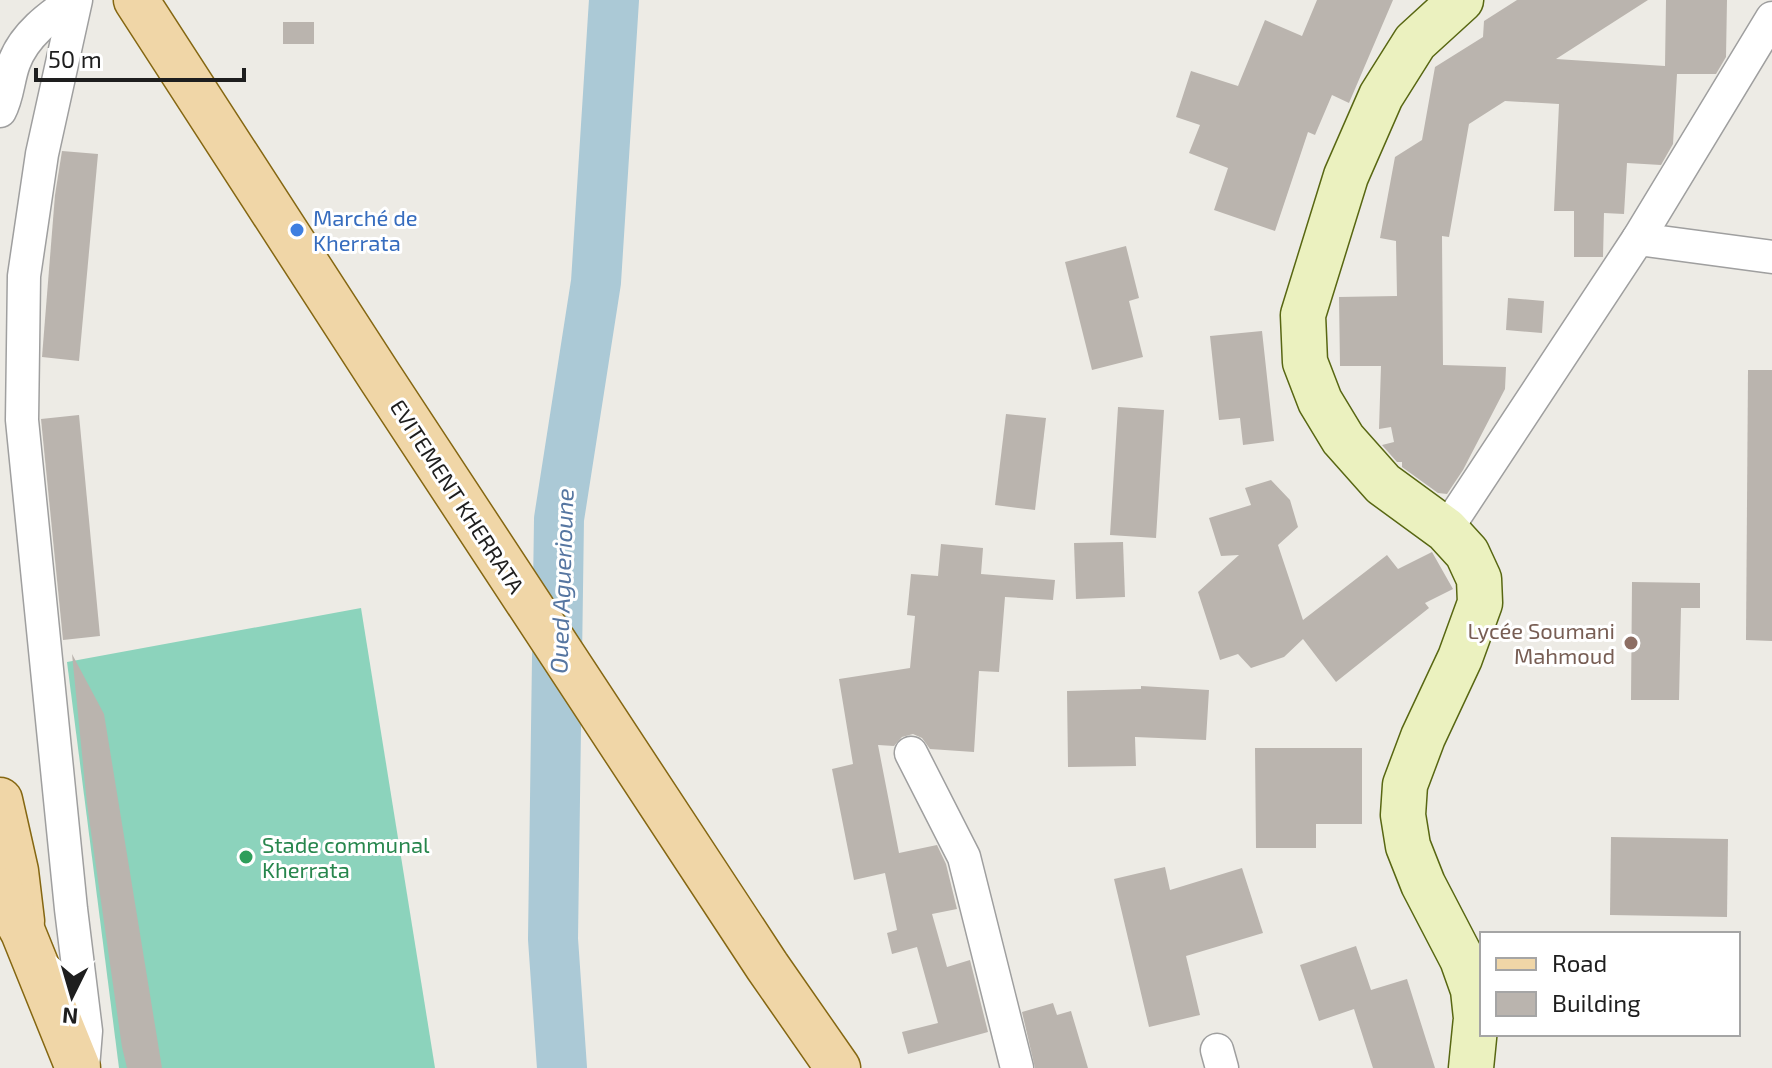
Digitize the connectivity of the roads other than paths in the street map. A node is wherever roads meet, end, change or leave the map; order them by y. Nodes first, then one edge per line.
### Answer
1 (75, 0) edge
2 (136, 0) edge
3 (1461, 0) edge
4 (1772, 18) edge
5 (0, 111) edge
6 (1638, 239) junction
7 (1772, 257) edge
8 (1446, 530) junction
9 (911, 753) dead end
10 (0, 800) edge
11 (0, 890) edge
12 (23, 932) junction
13 (80, 1068) edge
14 (838, 1068) edge
15 (1017, 1068) edge
16 (1471, 1068) edge

1 - 5 street
1 - 13 street
2 - 14 main road, EVITEMENT KHERRATA
3 - 8 main road
4 - 6 street
6 - 7 street
6 - 8 street
8 - 16 main road
9 - 15 street
10 - 12 main road
11 - 12 main road
12 - 13 main road

